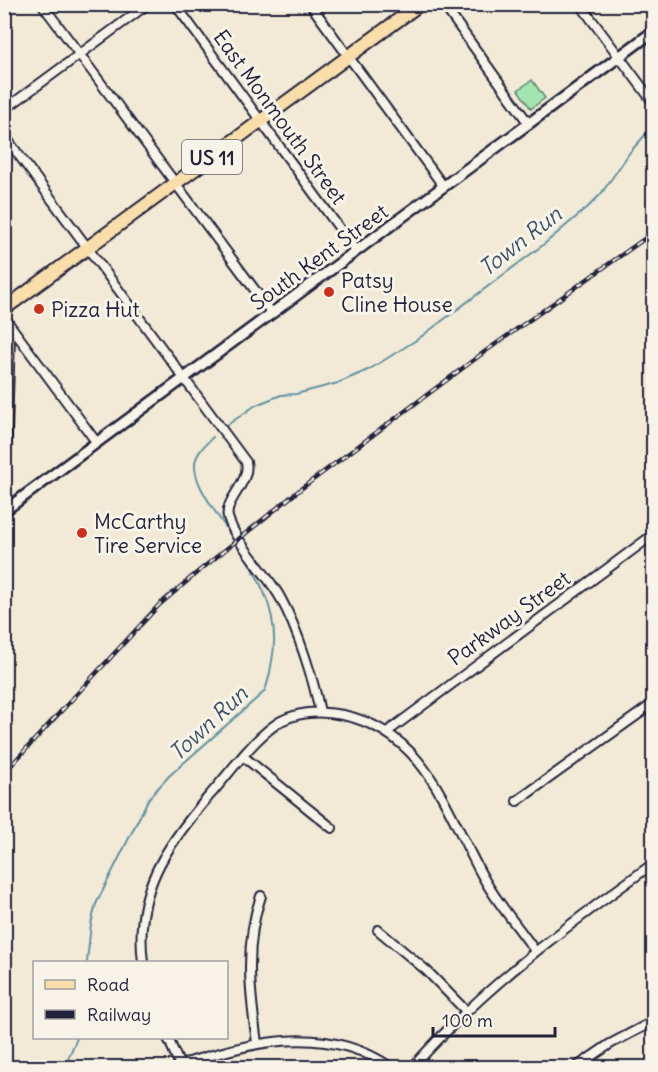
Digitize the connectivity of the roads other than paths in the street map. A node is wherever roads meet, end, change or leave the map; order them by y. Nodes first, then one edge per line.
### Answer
1 (42, 4) edge
2 (148, 4) edge
3 (175, 4) edge
4 (310, 4) edge
5 (420, 4) edge
6 (443, 4) edge
7 (580, 4) edge
8 (654, 31) edge
9 (79, 55) junction
10 (349, 57) junction
11 (618, 57) junction
12 (650, 98) dead end
13 (4, 110) edge
14 (261, 122) junction
15 (529, 124) junction
16 (4, 135) edge
17 (175, 184) junction
18 (444, 187) junction
19 (88, 248) junction
20 (356, 251) junction
21 (4, 309) edge
22 (272, 313) junction
23 (4, 317) edge
24 (4, 326) edge
25 (185, 379) junction
26 (97, 443) junction
27 (4, 456) edge
28 (4, 511) edge
29 (654, 534) edge
30 (654, 703) edge
31 (320, 712) junction
32 (387, 732) junction
33 (244, 757) junction
34 (517, 801) dead end
35 (332, 828) dead end
36 (654, 862) edge
37 (261, 896) dead end
38 (378, 930) dead end
39 (535, 951) junction
40 (143, 961) edge
41 (466, 1011) junction
42 (654, 1021) edge
43 (168, 1039) edge
44 (257, 1043) junction
45 (180, 1066) edge
46 (392, 1068) edge
47 (412, 1068) edge
48 (574, 1068) edge

1 - 9 street
2 - 9 street
3 - 14 street, East Monmouth Street
4 - 10 street
5 - 10 main road, US 11
6 - 15 street
7 - 11 street
8 - 11 street, South Kent Street
9 - 13 street
9 - 17 street
10 - 14 main road, US 11
10 - 18 street
11 - 12 street
11 - 15 street, South Kent Street
14 - 17 main road, US 11
14 - 20 street, East Monmouth Street
15 - 18 street, South Kent Street
16 - 19 street
17 - 19 main road, US 11
17 - 22 street
18 - 20 street, South Kent Street
19 - 21 main road, US 11
19 - 25 street
20 - 22 street, South Kent Street
22 - 25 street, South Kent Street
23 - 26 street
24 - 27 main road
25 - 26 street, South Kent Street
25 - 31 street
26 - 28 street, South Kent Street
29 - 32 street, Parkway Street
30 - 34 street
31 - 32 street
31 - 33 street
32 - 39 street
33 - 35 street
33 - 40 street
36 - 39 street
37 - 44 street
38 - 41 street
39 - 41 street
41 - 47 street
42 - 48 street
43 - 45 street
44 - 45 street
44 - 46 street

